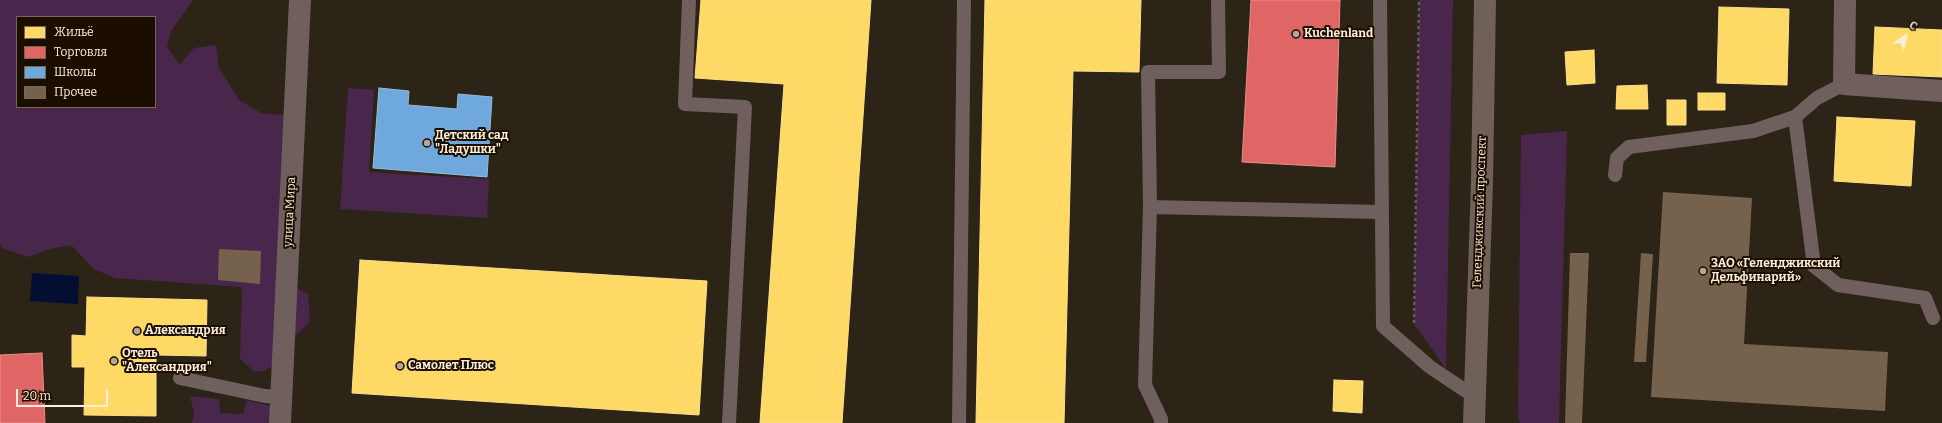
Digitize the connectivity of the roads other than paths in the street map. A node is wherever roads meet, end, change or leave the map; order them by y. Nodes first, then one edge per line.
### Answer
1 (300, 0) edge
2 (689, 0) edge
3 (964, 0) edge
4 (1218, 0) edge
5 (1380, 0) edge
6 (1485, 0) edge
7 (1845, 0) edge
8 (1844, 84) junction
9 (1942, 91) edge
10 (1795, 117) junction
11 (1615, 175) dead end
12 (1150, 207) junction
13 (1382, 212) junction
14 (1933, 318) dead end
15 (180, 378) dead end
16 (282, 397) junction
17 (1475, 397) junction
18 (280, 423) edge
19 (729, 423) edge
20 (959, 423) edge
21 (1161, 423) edge
22 (1474, 423) edge

1 - 16 street, улица Мира
2 - 19 lane
3 - 20 lane
4 - 12 lane
5 - 13 lane
6 - 17 main road, Геленджикский проспект
7 - 8 street
8 - 9 street
8 - 10 lane
10 - 11 lane
10 - 14 lane
12 - 13 lane
12 - 21 lane
13 - 17 lane
15 - 16 lane
16 - 18 street, улица Мира
17 - 22 main road, Геленджикский проспект

